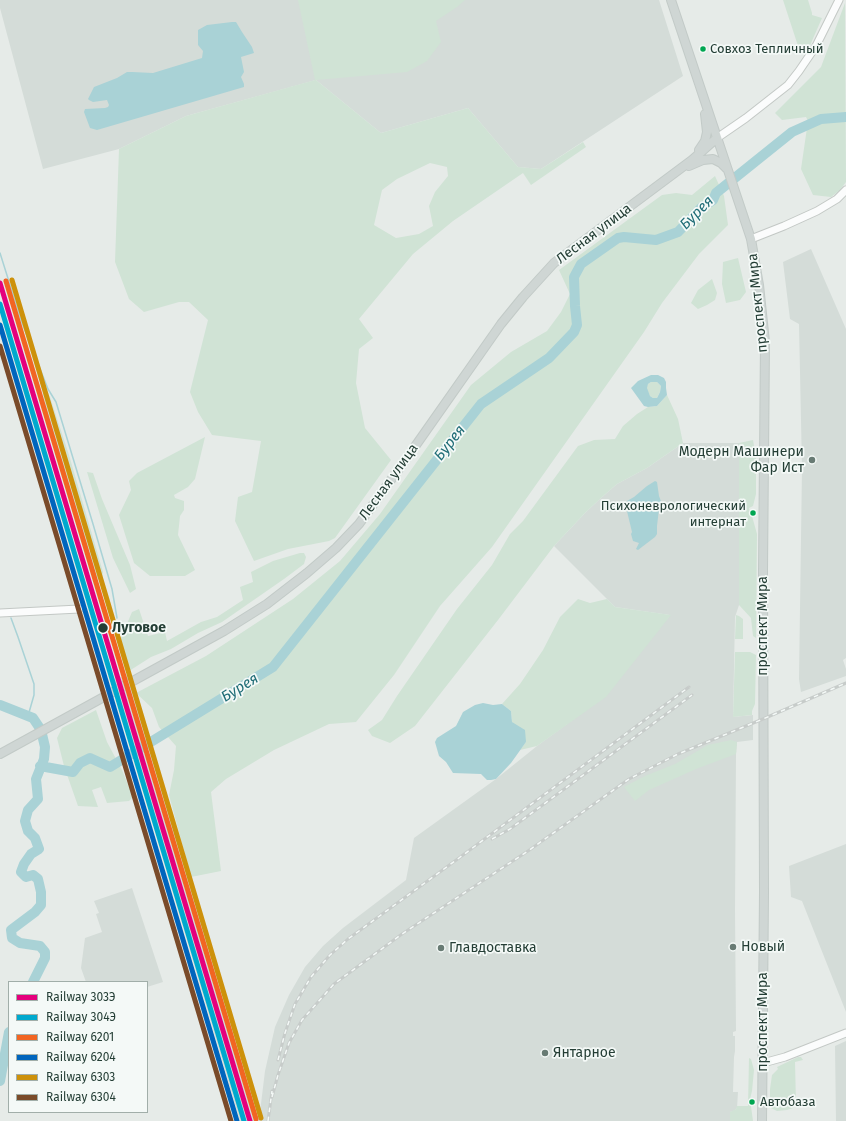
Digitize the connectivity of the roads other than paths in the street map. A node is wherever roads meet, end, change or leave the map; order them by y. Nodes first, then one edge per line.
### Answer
1 (671, 0) edge
2 (839, 0) edge
3 (700, 90) junction
4 (717, 138) junction
5 (694, 158) junction
6 (679, 170) junction
7 (729, 172) junction
8 (846, 190) edge
9 (751, 239) junction
10 (79, 609) dead end
11 (0, 613) edge
12 (0, 754) edge
13 (846, 1032) edge
14 (763, 1062) junction
15 (762, 1121) edge

1 - 3 main road
2 - 4 street
3 - 4 main road, проспект Мира
3 - 5 main road
4 - 5 main road, Лесная улица
4 - 7 main road, проспект Мира
5 - 6 main road, Лесная улица
6 - 7 main road
6 - 12 main road, Лесная улица
7 - 9 main road, проспект Мира
8 - 9 street
9 - 14 main road, проспект Мира
10 - 11 street
13 - 14 street
14 - 15 main road, проспект Мира

